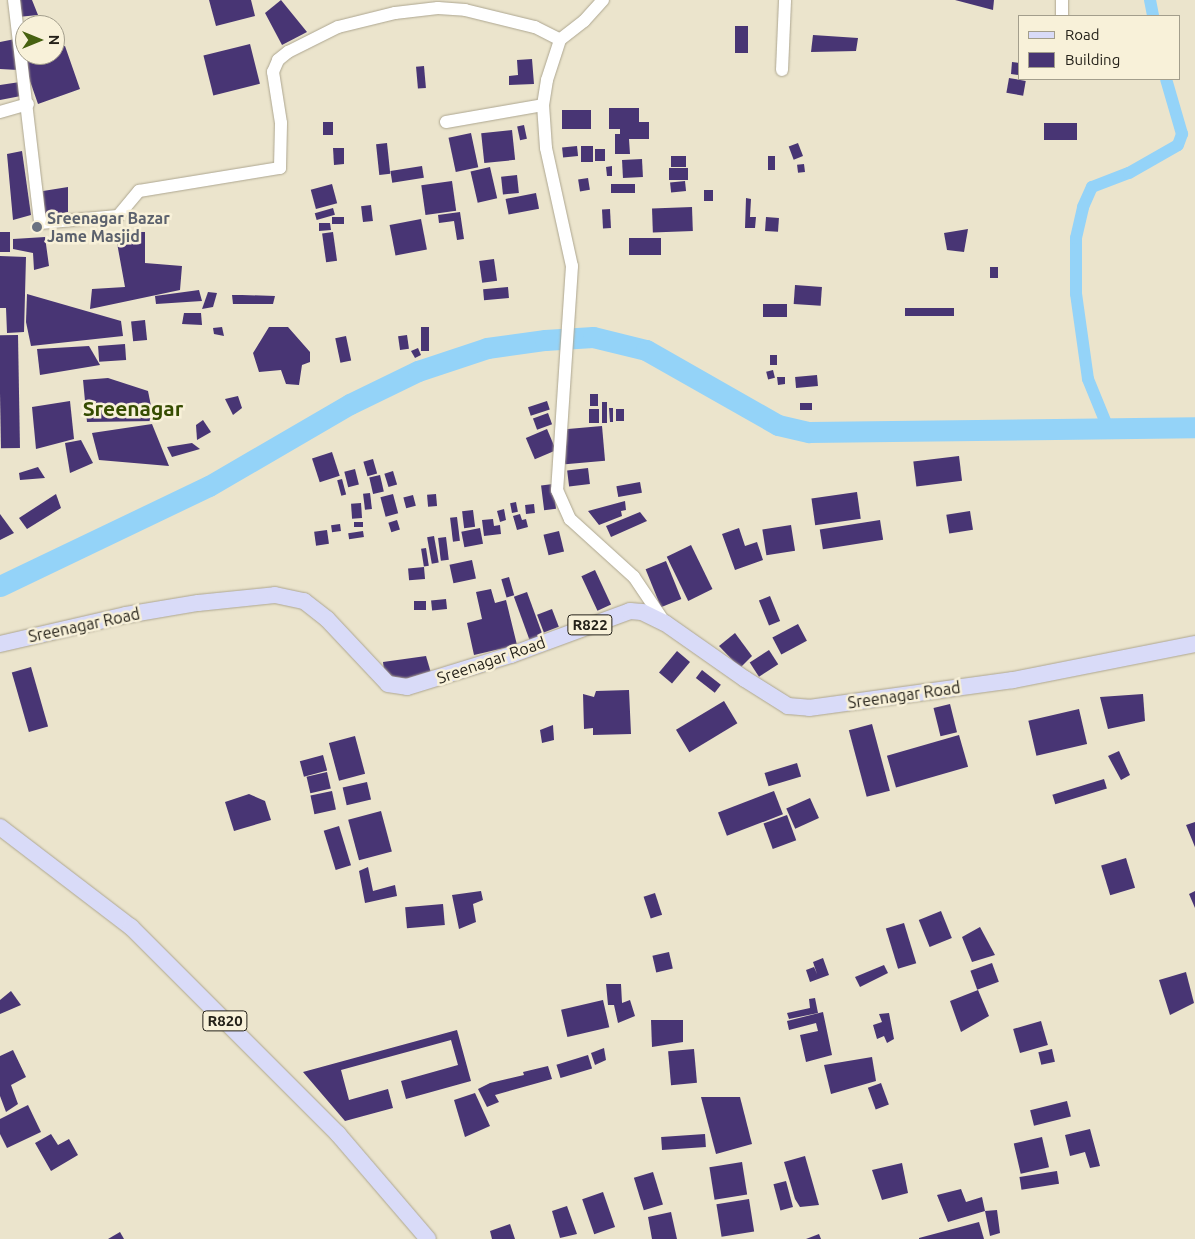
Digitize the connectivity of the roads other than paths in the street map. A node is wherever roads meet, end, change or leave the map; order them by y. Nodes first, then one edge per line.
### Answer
1 (14, 0) edge
2 (603, 0) edge
3 (785, 0) edge
4 (1062, 0) edge
5 (1062, 15) edge
6 (560, 40) junction
7 (782, 70) dead end
8 (28, 104) junction
9 (543, 105) junction
10 (0, 112) edge
11 (446, 122) dead end
12 (665, 623) junction
13 (0, 644) edge
14 (1195, 644) edge
15 (0, 827) edge
16 (428, 1239) edge

1 - 8 street
2 - 6 street
3 - 7 street
4 - 5 street
6 - 8 street
6 - 9 street
8 - 10 street
9 - 11 street
9 - 12 street
12 - 13 main road, Sreenagar Road / R822
12 - 14 main road, Sreenagar Road / R822
15 - 16 main road, R820

